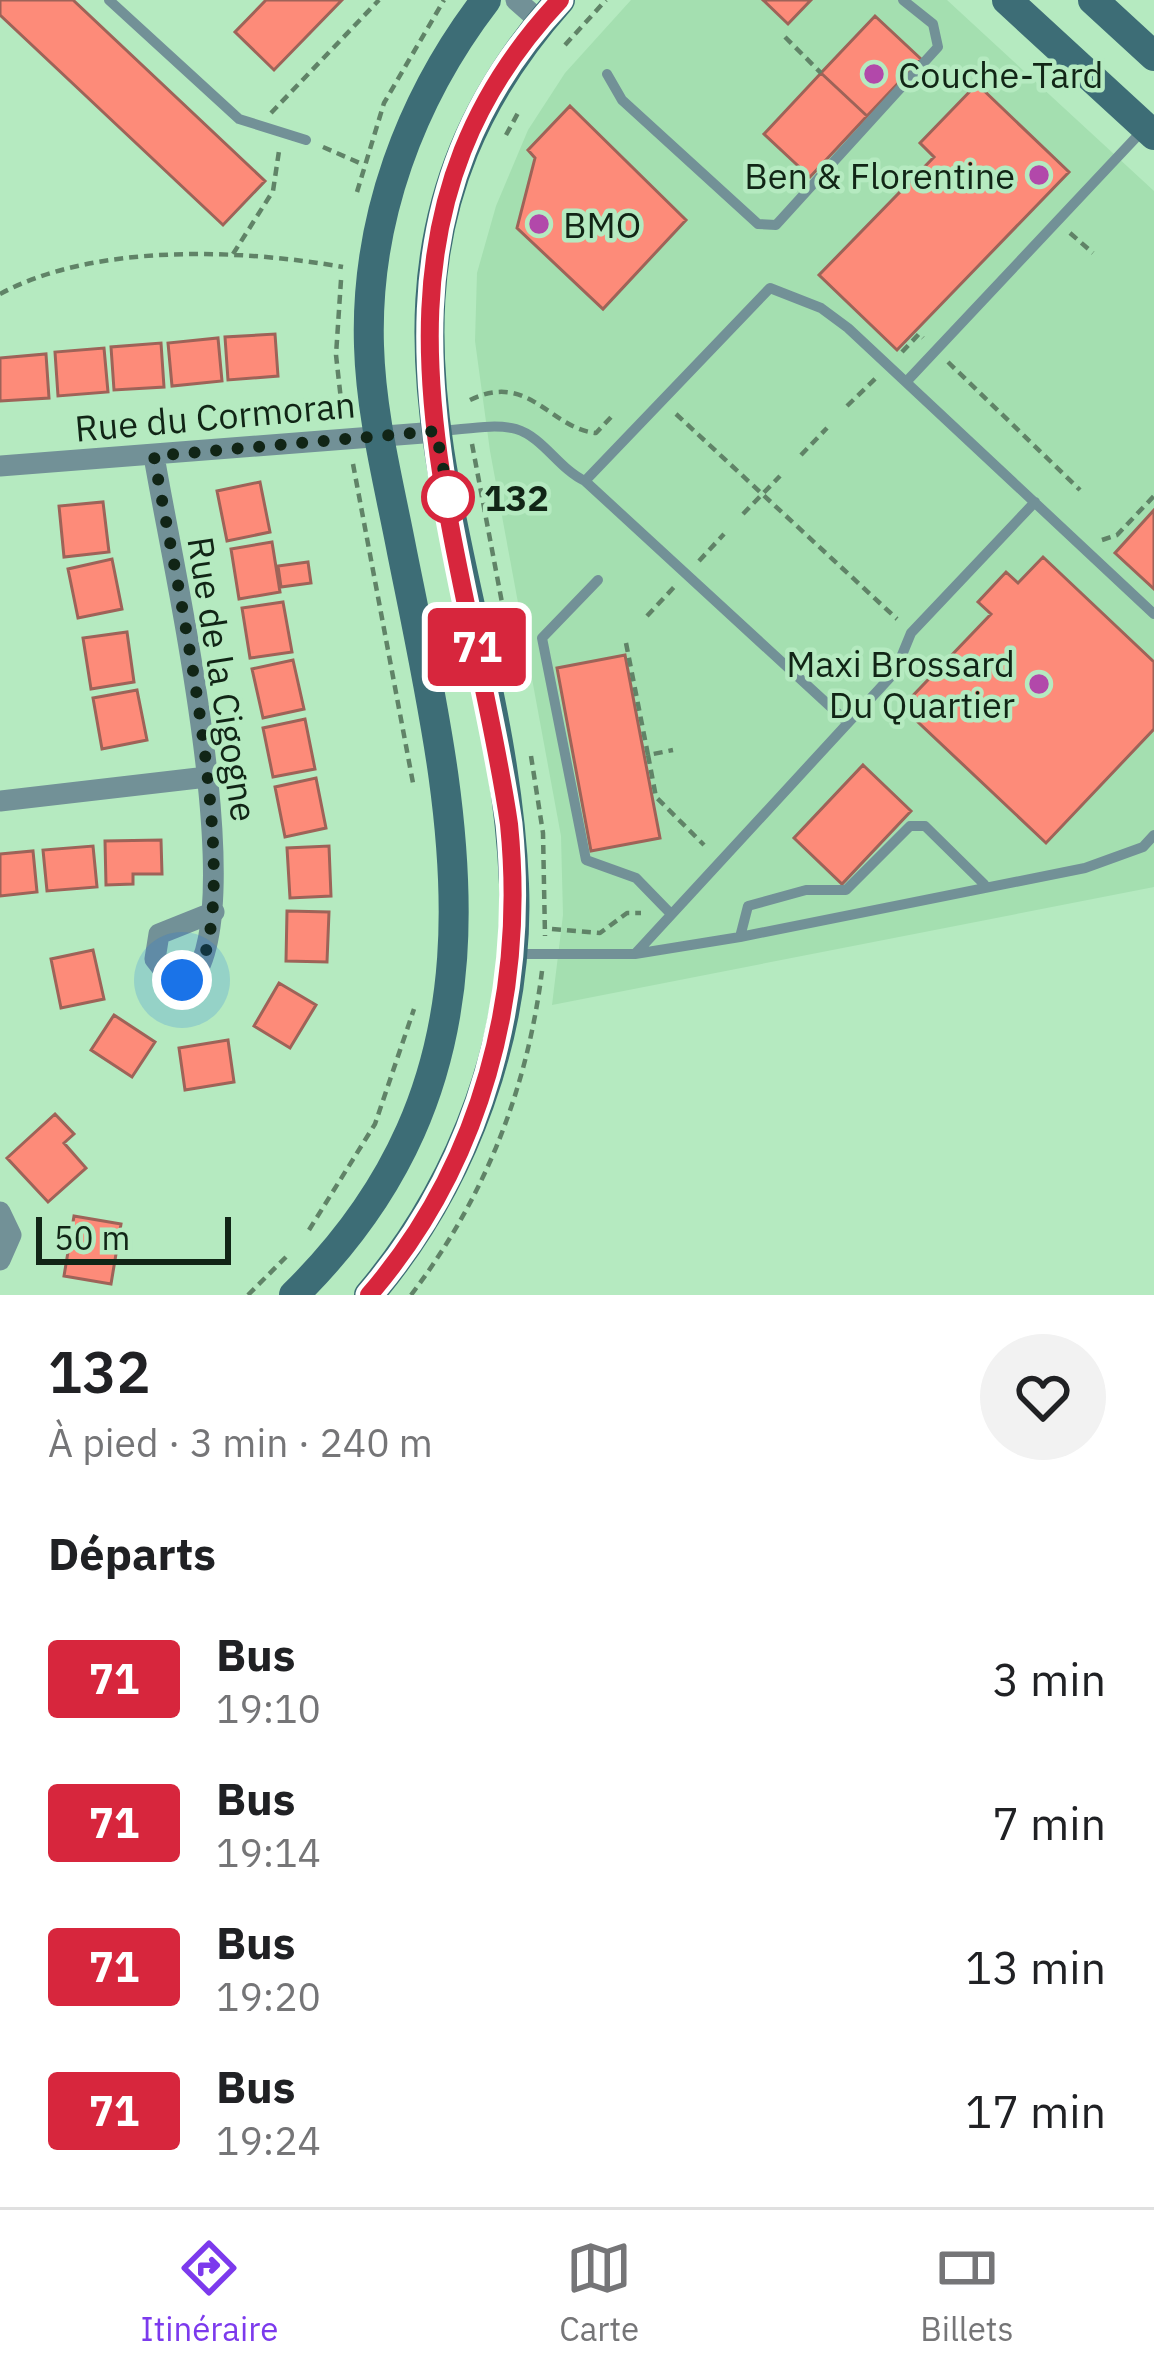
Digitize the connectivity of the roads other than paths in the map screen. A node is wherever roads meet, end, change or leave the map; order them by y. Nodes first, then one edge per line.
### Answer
1 (109, 0) edge
2 (486, 0) edge
3 (516, 0) edge
4 (902, 0) edge
5 (1007, 0) edge
6 (1093, 0) edge
7 (550, 11) edge
8 (1154, 56) edge
9 (608, 74) dead end
10 (1150, 131) edge
11 (306, 140) road end
12 (907, 381) junction
13 (436, 431) junction
14 (379, 436) junction
15 (154, 456) junction
16 (0, 466) edge
17 (585, 481) junction
18 (1035, 502) junction
19 (598, 580) dead end
20 (1154, 614) edge
21 (846, 721) junction
22 (207, 777) junction
23 (0, 801) edge
24 (1154, 835) edge
25 (984, 884) junction
26 (214, 912) dead end
27 (670, 914) junction
28 (740, 937) junction
29 (512, 954) junction
30 (635, 954) junction
31 (0, 1212) edge
32 (0, 1260) edge
33 (294, 1295) edge
34 (369, 1295) edge

1 - 11 lane
2 - 14 main road
3 - 7 street
4 - 9 lane
5 - 10 main road
6 - 8 main road
7 - 13 main road
10 - 12 lane
12 - 17 lane
12 - 18 lane
13 - 14 street, Rue du Cormoran
13 - 17 lane
13 - 29 main road
14 - 15 street, Rue du Cormoran
14 - 33 main road
15 - 16 street, Rue du Cormoran
15 - 22 street, Rue de la Cigogne
17 - 21 lane
18 - 20 lane
18 - 21 lane
19 - 27 lane
21 - 27 lane
22 - 23 street
22 - 26 street, Rue de la Cigogne
24 - 25 lane
25 - 28 lane
25 - 28 lane
27 - 30 lane
28 - 30 lane
29 - 30 lane
29 - 34 main road
31 - 32 street

